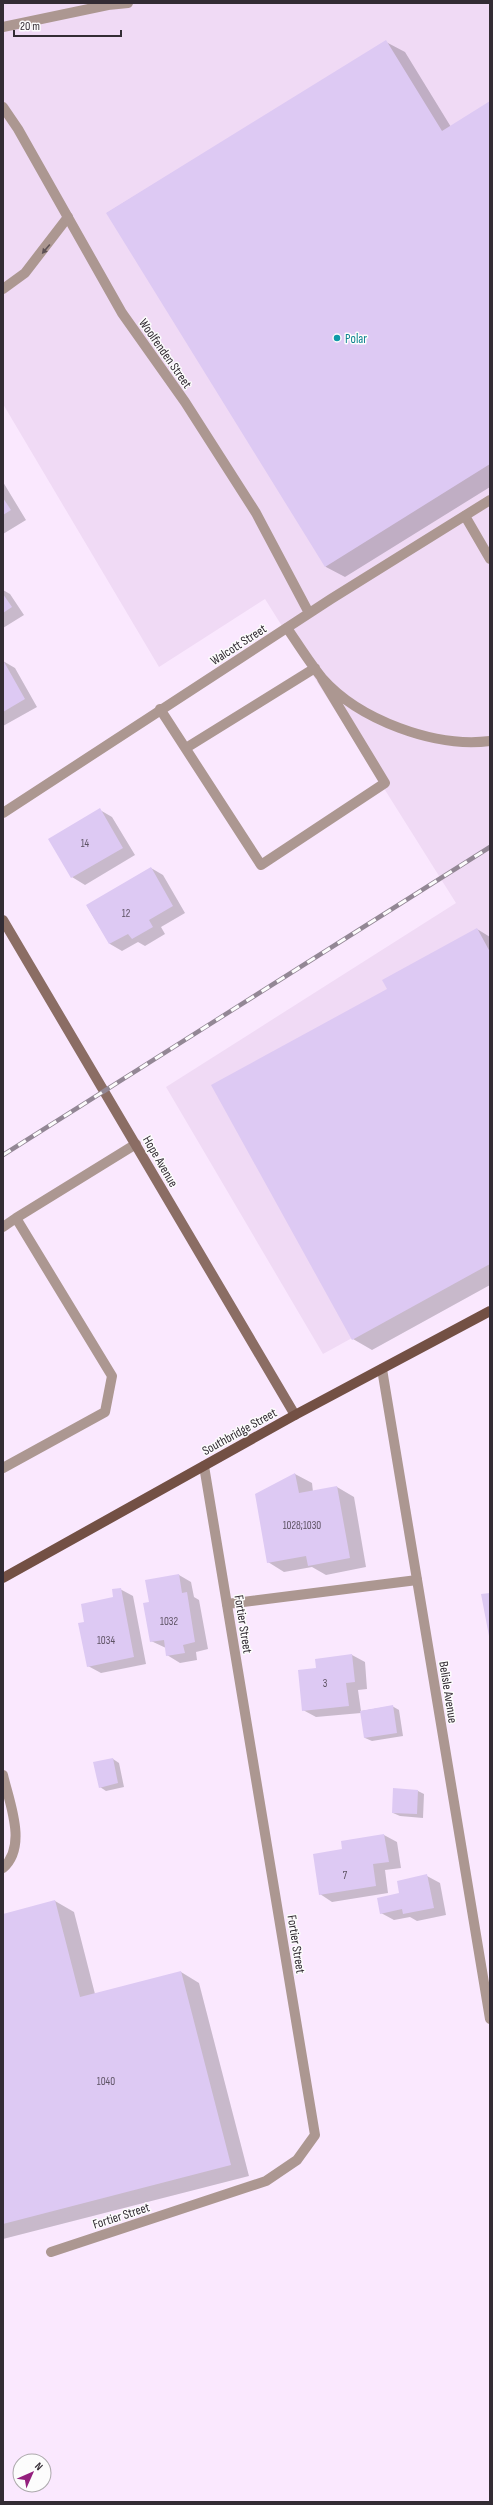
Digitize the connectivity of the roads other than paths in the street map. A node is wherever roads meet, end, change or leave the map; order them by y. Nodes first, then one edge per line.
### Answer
1 (128, 3) edge
2 (3, 27) edge
3 (3, 107) edge
4 (68, 217) junction
5 (3, 289) edge
6 (490, 500) edge
7 (465, 516) junction
8 (490, 559) edge
9 (309, 613) junction
10 (287, 628) junction
11 (315, 668) junction
12 (322, 679) junction
13 (160, 709) junction
14 (490, 741) edge
15 (186, 748) junction
16 (3, 813) edge
17 (3, 920) edge
18 (136, 1144) junction
19 (16, 1218) junction
20 (3, 1227) edge
21 (490, 1312) edge
22 (382, 1369) junction
23 (295, 1415) junction
24 (204, 1466) junction
25 (3, 1468) edge
26 (3, 1578) edge
27 (417, 1580) junction
28 (227, 1604) junction
29 (3, 1775) edge
30 (3, 1868) edge
31 (490, 2020) edge
32 (51, 2252) dead end

1 - 2 street
3 - 4 street, Woolfenden Street
4 -> 5 street
4 - 9 street, Woolfenden Street
6 - 7 street, Walcott Street
7 - 8 street
7 - 9 street, Walcott Street
9 - 10 street, Walcott Street
10 - 11 street
10 - 13 street, Walcott Street
11 - 12 street
11 - 15 street
12 - 14 street
12 - 15 street
13 - 15 street
13 - 16 street, Walcott Street
17 - 18 main road, Hope Avenue
18 - 19 street
18 - 23 main road, Hope Avenue
19 - 20 street
19 - 25 street
21 - 22 main road, Southbridge Street
22 - 23 main road, Southbridge Street
22 - 27 street, Belisle Avenue
23 - 24 main road, Southbridge Street
24 - 26 main road, Southbridge Street
24 - 28 street, Fortier Street
27 - 28 street
27 - 31 street, Belisle Avenue
28 - 32 street, Fortier Street
29 - 30 street

